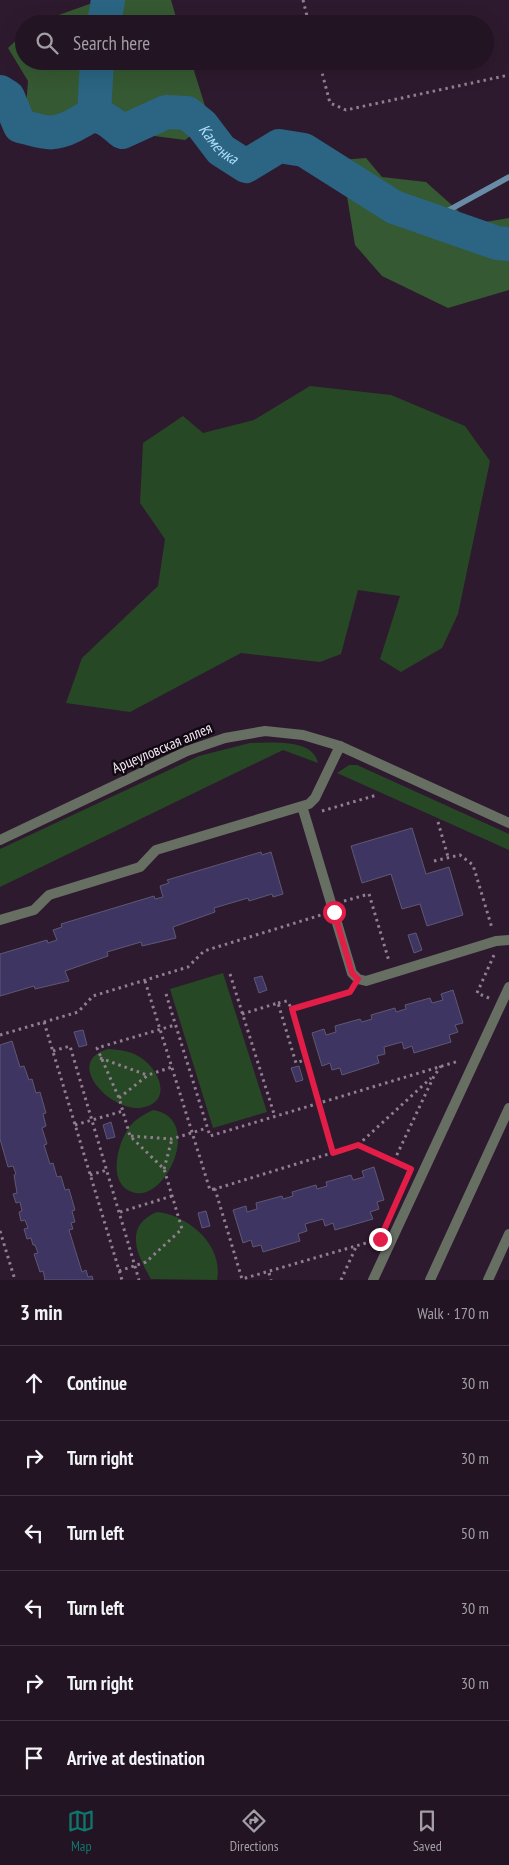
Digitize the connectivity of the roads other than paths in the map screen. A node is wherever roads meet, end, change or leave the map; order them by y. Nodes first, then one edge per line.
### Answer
1 (340, 746) junction
2 (303, 811) junction
3 (509, 823) edge
4 (0, 840) edge
5 (0, 920) edge
6 (509, 940) edge
7 (509, 987) edge
8 (509, 1108) edge
9 (509, 1234) edge
10 (373, 1280) edge
11 (430, 1280) edge
12 (488, 1280) edge

1 - 2 street
1 - 3 street, Арцеуловская аллея
1 - 4 street, Арцеуловская аллея
2 - 5 street
2 - 6 street
7 - 10 street
8 - 11 street
9 - 12 street

